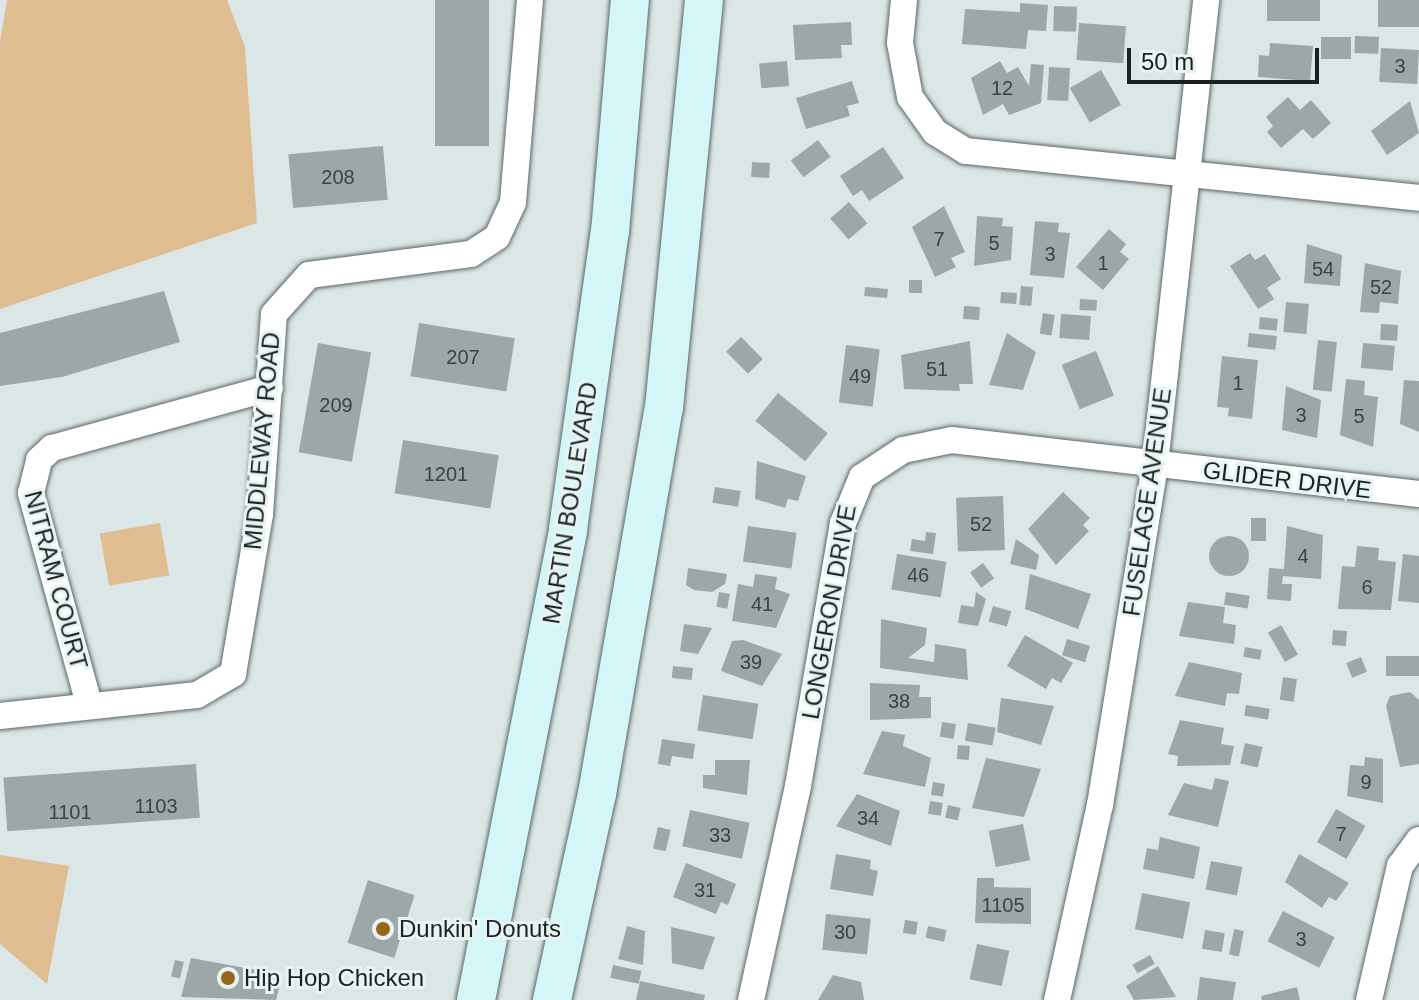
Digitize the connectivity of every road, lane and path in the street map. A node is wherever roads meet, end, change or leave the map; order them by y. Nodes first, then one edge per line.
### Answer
1 (530, 0) edge
2 (630, 0) edge
3 (704, 0) edge
4 (904, 0) edge
5 (1206, 0) edge
6 (1189, 176) junction
7 (1419, 198) edge
8 (270, 388) junction
9 (1155, 464) junction
10 (1419, 494) edge
11 (89, 704) junction
12 (0, 716) edge
13 (1419, 840) edge
14 (476, 1000) edge
15 (552, 1000) edge
16 (751, 1000) edge
17 (1057, 1000) edge
18 (1369, 1000) edge

1 - 8 street, MIDDLEWAY ROAD
2 - 14 main road, MARTIN BOULEVARD
3 - 15 main road
4 - 6 street
5 - 6 street, FUSELAGE AVENUE
6 - 7 street
6 - 9 street, FUSELAGE AVENUE
8 - 11 street, MIDDLEWAY ROAD
8 - 11 street, NITRAM COURT
9 - 10 street, GLIDER DRIVE
9 - 16 street, LONGERON DRIVE
9 - 17 street, FUSELAGE AVENUE
11 - 12 street
13 - 18 street

